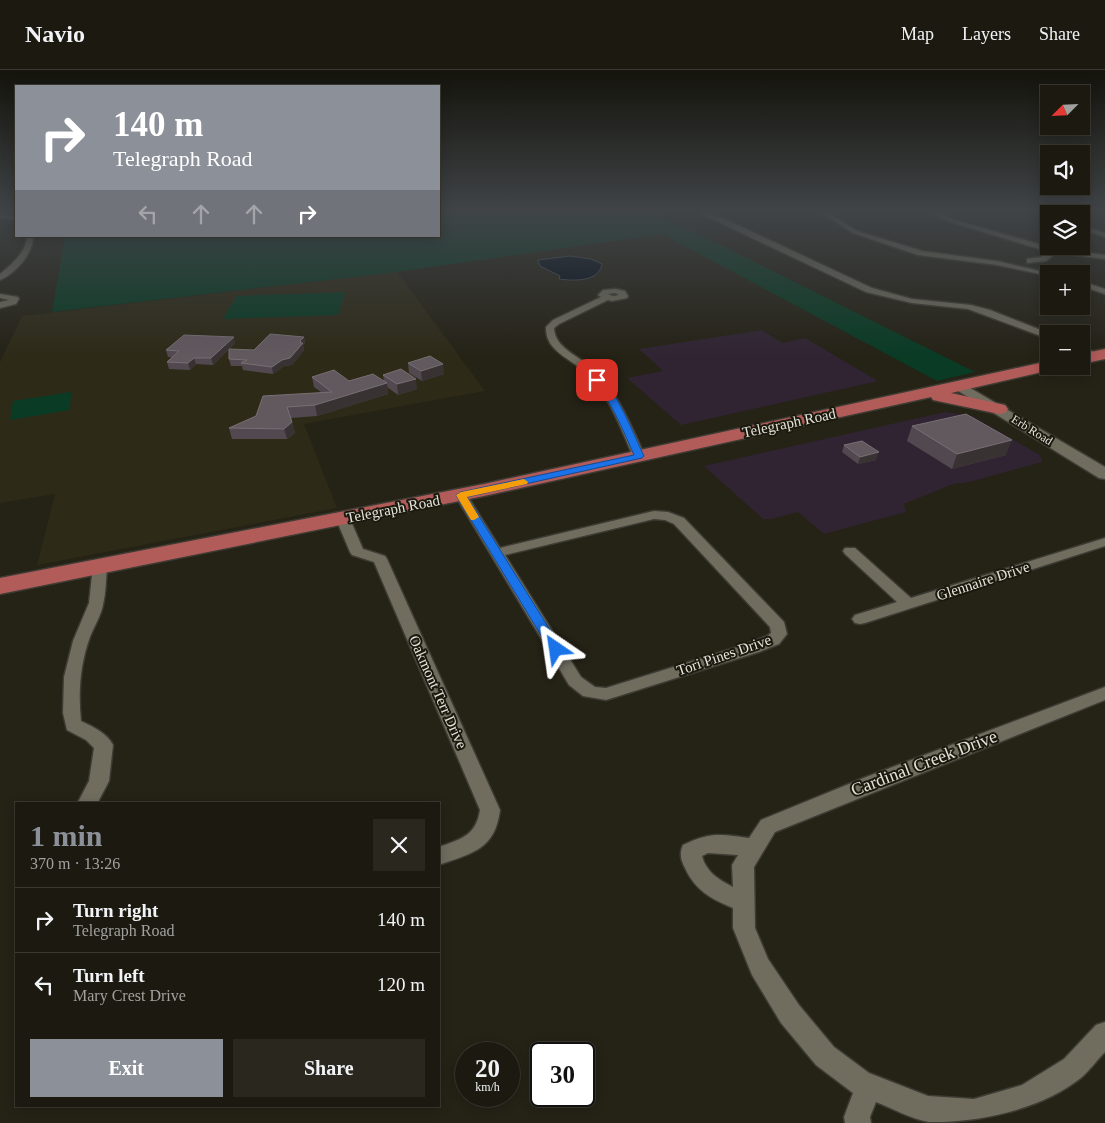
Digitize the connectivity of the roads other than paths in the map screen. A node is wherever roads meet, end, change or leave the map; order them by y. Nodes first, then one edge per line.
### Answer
1 (18, 259) edge
2 (805, 259) edge
3 (980, 259) edge
4 (1047, 259) edge
5 (1029, 265) junction
6 (1040, 270) edge
7 (0, 278) edge
8 (1090, 286) edge
9 (1105, 292) edge
10 (0, 296) edge
11 (606, 298) dead end
12 (0, 305) edge
13 (1040, 333) edge
14 (1040, 368) edge
15 (992, 379) junction
16 (960, 386) junction
17 (924, 394) junction
18 (999, 409) junction
19 (639, 456) junction
20 (1105, 474) edge
21 (461, 495) junction
22 (343, 519) junction
23 (1105, 542) edge
24 (850, 551) dead end
25 (496, 553) junction
26 (100, 566) junction
27 (0, 586) edge
28 (908, 604) junction
29 (860, 619) dead end
30 (1105, 693) edge
31 (88, 802) edge
32 (753, 848) junction
33 (440, 856) edge
34 (743, 902) junction
35 (1105, 1034) edge
36 (868, 1086) junction
37 (927, 1116) edge
38 (858, 1123) edge

1 - 7 street
2 - 13 street
3 - 5 street
4 - 5 street
5 - 6 street
8 - 9 street
10 - 12 street
11 - 19 street
14 - 15 main road, Telegraph Road
15 - 16 main road, Telegraph Road
15 - 18 main road
16 - 17 main road, Telegraph Road
16 - 18 street, Erb Road
17 - 18 main road
17 - 19 main road, Telegraph Road
18 - 20 street, Erb Road
19 - 21 main road, Telegraph Road
21 - 22 main road, Telegraph Road
21 - 25 street, Tori Pines Drive
22 - 26 main road, Telegraph Road
22 - 33 street, Oakmont Terr Drive
23 - 28 street, Glennaire Drive
24 - 28 street
25 - 25 street, Tori Pines Drive
26 - 27 main road, Telegraph Road
26 - 31 street
28 - 29 street, Glennaire Drive
30 - 32 street, Cardinal Creek Drive
32 - 34 street, Cardinal Creek Drive
32 - 34 street
34 - 36 street, Cardinal Creek Drive
35 - 37 street, Cardinal Creek Drive
36 - 37 street, Cardinal Creek Drive
36 - 38 street

